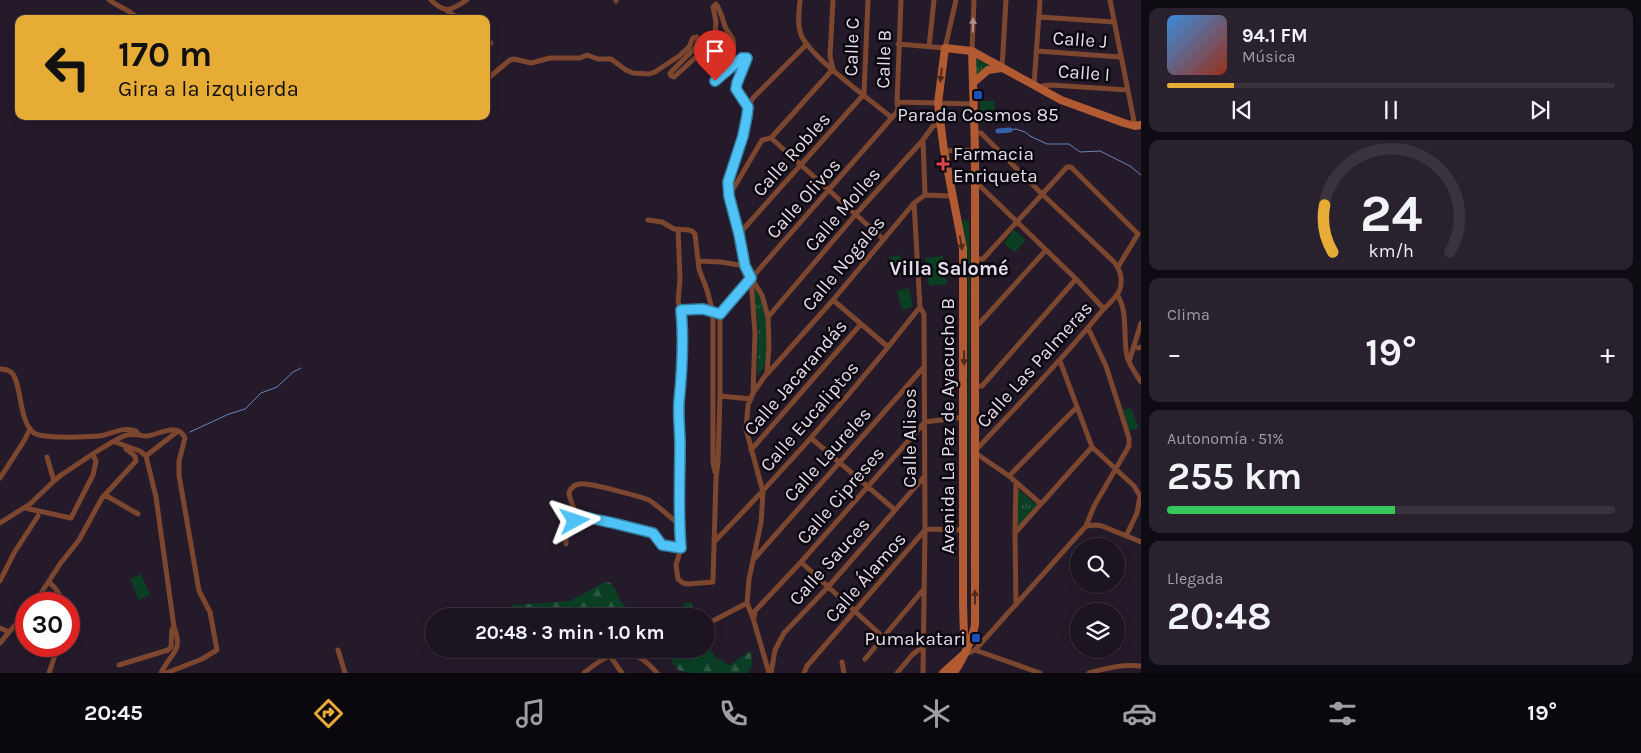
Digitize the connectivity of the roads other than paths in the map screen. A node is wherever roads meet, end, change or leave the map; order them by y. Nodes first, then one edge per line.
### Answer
1 (108, 0) edge
2 (431, 0) edge
3 (467, 0) edge
4 (800, 0) edge
5 (833, 0) edge
6 (868, 0) edge
7 (901, 0) edge
8 (934, 0) edge
9 (956, 0) edge
10 (974, 0) edge
11 (1006, 0) edge
12 (1040, 0) edge
13 (1110, 0) edge
14 (445, 10) junction
15 (135, 15) edge
16 (452, 15) edge
17 (1040, 18) junction
18 (1114, 22) junction
19 (807, 44) junction
20 (898, 44) junction
21 (929, 47) junction
22 (945, 48) junction
23 (972, 51) junction
24 (1037, 51) junction
25 (1120, 57) junction
26 (1002, 68) junction
27 (833, 69) junction
28 (490, 76) edge
29 (974, 82) junction
30 (1038, 87) junction
31 (1128, 90) junction
32 (864, 94) junction
33 (897, 102) junction
34 (938, 103) junction
35 (975, 104) junction
36 (748, 107) junction
37 (892, 118) junction
38 (940, 124) junction
39 (1138, 126) edge
40 (975, 133) junction
41 (771, 138) junction
42 (923, 140) junction
43 (944, 150) junction
44 (975, 150) junction
45 (802, 165) junction
46 (975, 184) junction
47 (830, 190) junction
48 (1042, 193) junction
49 (925, 195) junction
50 (729, 196) junction
51 (952, 196) junction
52 (914, 203) junction
53 (856, 214) junction
54 (648, 220) dead end
55 (1016, 222) junction
56 (678, 229) junction
57 (739, 234) junction
58 (883, 239) junction
59 (1046, 250) junction
60 (975, 259) junction
61 (698, 261) junction
62 (745, 266) junction
63 (1118, 267) junction
64 (751, 278) junction
65 (1076, 279) junction
66 (1118, 296) junction
67 (832, 300) junction
68 (920, 307) junction
69 (1104, 308) junction
70 (681, 310) junction
71 (713, 313) junction
72 (720, 314) junction
73 (768, 317) junction
74 (1141, 323) edge
75 (861, 324) junction
76 (974, 324) junction
77 (1088, 328) junction
78 (888, 348) junction
79 (1060, 361) junction
80 (1129, 362) junction
81 (924, 368) junction
82 (0, 369) edge
83 (767, 373) junction
84 (1141, 381) edge
85 (974, 386) junction
86 (753, 393) junction
87 (720, 396) junction
88 (751, 399) junction
89 (1076, 408) junction
90 (964, 417) junction
91 (925, 422) junction
92 (30, 429) junction
93 (178, 431) junction
94 (139, 435) junction
95 (811, 438) junction
96 (115, 442) junction
97 (125, 446) junction
98 (1092, 447) junction
99 (751, 450) junction
100 (974, 452) junction
101 (93, 455) junction
102 (47, 456) dead end
103 (146, 456) junction
104 (840, 462) junction
105 (1115, 468) junction
106 (1009, 476) junction
107 (924, 477) junction
108 (0, 478) edge
109 (716, 478) junction
110 (54, 481) junction
111 (1016, 482) junction
112 (868, 487) junction
113 (763, 492) junction
114 (105, 495) junction
115 (1140, 496) edge
116 (1041, 504) junction
117 (24, 508) junction
118 (896, 510) junction
119 (138, 514) dead end
120 (575, 515) junction
121 (38, 516) dead end
122 (0, 523) edge
123 (679, 524) junction
124 (1086, 526) junction
125 (926, 529) junction
126 (963, 530) junction
127 (1015, 532) junction
128 (1126, 536) junction
129 (715, 541) junction
130 (1141, 542) edge
131 (566, 544) dead end
132 (681, 548) junction
133 (753, 560) junction
134 (801, 562) junction
135 (0, 581) edge
136 (49, 582) junction
137 (828, 587) junction
138 (924, 590) junction
139 (42, 592) edge
140 (58, 592) edge
141 (748, 603) junction
142 (1016, 605) junction
143 (855, 612) junction
144 (753, 618) junction
145 (715, 620) edge
146 (15, 625) edge
147 (174, 627) junction
148 (0, 628) edge
149 (9, 632) junction
150 (883, 637) junction
151 (0, 644) edge
152 (968, 644) junction
153 (922, 647) junction
154 (338, 650) dead end
155 (976, 650) junction
156 (962, 655) junction
157 (54, 657) edge
158 (604, 658) edge
159 (607, 658) edge
160 (611, 658) edge
161 (621, 658) edge
162 (642, 658) edge
163 (865, 660) dead end
164 (842, 662) dead end
165 (615, 664) junction
166 (119, 665) dead end
167 (1141, 666) edge
168 (1100, 672) edge
169 (49, 673) edge
170 (161, 673) edge
171 (166, 673) edge
172 (346, 673) edge
173 (580, 673) edge
174 (584, 673) edge
175 (622, 673) edge
176 (656, 673) edge
177 (770, 673) edge
178 (804, 673) edge
179 (844, 673) edge
180 (897, 673) edge
181 (923, 673) edge
182 (943, 673) edge
183 (953, 673) edge
184 (1040, 673) edge
185 (1089, 673) edge

1 - 15 street
2 - 14 street
3 - 14 street
4 - 19 street
5 - 27 street
6 - 32 street, Calle C
7 - 20 street, Calle B
8 - 21 street
9 - 22 street, Avenida La Paz de Ayacucho B
23 -> 10 street
11 - 26 street
12 - 17 street
13 - 18 street
14 - 16 street
17 - 18 street
17 - 24 street
18 - 25 street
19 - 27 street
19 - 36 street
20 - 21 street
20 - 33 street, Calle B
21 - 22 street
22 - 23 main road
22 -> 34 main road, Avenida La Paz de Ayacucho B
23 - 26 main road
23 - 29 main road
24 - 25 street, Calle J
24 - 30 street
25 - 31 street
26 - 29 main road
26 - 30 main road
27 - 32 street
27 - 41 street
28 - 36 street
29 - 35 main road
30 - 31 street, Calle I
30 - 39 main road
31 - 39 street
32 - 37 street
32 - 45 street, Calle Robles
33 - 34 street
33 - 37 street, Calle B
34 - 35 street
34 - 38 main road, Avenida La Paz de Ayacucho B
35 - 40 main road
36 - 50 street
37 - 47 street, Calle Olivos
38 - 42 street, Calle Molles
38 - 43 main road, Avenida La Paz de Ayacucho B
40 - 44 main road
40 - 48 street
41 - 45 street
41 - 50 street
42 - 49 street
42 - 53 street, Calle Molles
43 - 44 street
43 - 51 main road, Avenida La Paz de Ayacucho B
44 - 46 main road
45 - 47 street
45 - 57 street, Calle Robles
46 - 55 street
46 - 60 main road
47 - 53 street
47 - 64 street, Calle Olivos
48 - 55 street
48 - 63 street
48 - 63 street
49 - 51 street
49 - 52 street, Calle Nogales
50 - 57 street
51 -> 90 main road, Avenida La Paz de Ayacucho B
52 - 58 street, Calle Nogales
52 - 68 street, Calle Alisos
53 - 58 street
53 - 73 street, Calle Molles
54 - 56 street
55 - 59 street
55 - 60 street
56 - 61 street
56 - 70 street
57 - 62 street
58 - 67 street, Calle Nogales
59 - 65 street
59 - 76 street
60 - 76 main road
61 - 62 street
61 - 71 street
62 - 64 street
63 - 66 street
64 - 72 street, Calle Olivos
64 - 73 street
64 - 86 street
65 - 69 street
65 - 85 street
66 - 69 street, Calle Las Palmeras
66 - 80 street
67 - 75 street
67 - 83 street, Calle Nogales
68 - 78 street, Calle Eucaliptos
68 - 81 street, Calle Alisos
69 - 77 street, Calle Las Palmeras
70 - 71 street
70 - 123 street
71 - 72 street
71 - 109 street
72 - 87 street
73 - 83 street
74 - 80 street
75 - 78 street
75 - 99 street, Calle Jacarandás
76 - 85 main road
77 - 79 street, Calle Las Palmeras
77 - 105 street
78 - 95 street, Calle Eucaliptos
79 - 89 street
79 - 100 street, Calle Las Palmeras
80 - 84 street
81 - 91 street, Calle Alisos
81 - 104 street, Calle Laureles
82 - 92 street
83 - 86 street, Calle Nogales
85 - 100 main road
86 - 88 street
87 - 88 street
87 - 109 street
88 - 99 street
89 - 98 street
89 - 106 street
90 - 91 street
90 - 126 main road, Avenida La Paz de Ayacucho B
91 - 107 street, Calle Alisos
91 - 112 street, Calle Cipreses
92 - 94 street
92 - 108 street
93 - 94 street
93 - 103 street
93 - 171 street
94 - 96 street
95 - 104 street
95 - 113 street, Calle Eucaliptos
96 - 97 street
96 - 101 street
97 - 103 street
97 - 114 street
98 - 105 street
98 - 116 street
99 - 113 street
100 - 106 street
152 -> 100 main road
101 - 110 street
101 - 117 street
102 - 110 street
103 - 147 street
104 - 112 street
104 - 133 street, Calle Laureles
105 - 115 street
105 - 124 street
106 - 111 street
107 - 118 street, Calle Sauces
107 - 125 street, Calle Alisos
109 - 129 street
110 - 117 street
111 - 116 street
111 - 127 street
112 - 118 street
112 - 134 street, Calle Cipreses
113 - 129 street, Calle Eucaliptos
113 - 133 street
114 - 119 street
114 - 136 street
115 - 128 street
116 - 127 street
117 - 122 street
118 - 137 street, Calle Sauces
120 - 123 street
120 - 131 street
120 - 132 street
121 - 135 street
123 - 132 street
124 - 128 street
124 - 142 street
125 - 126 street, Calle Álamos
125 - 138 street, Calle Alisos
125 - 143 street, Calle Álamos
126 - 152 main road, Avenida La Paz de Ayacucho B
127 - 142 street
128 - 130 street
129 - 132 street
133 - 141 street
134 - 137 street
134 - 144 street, Calle Cipreses
136 - 139 street
136 - 140 street
137 - 143 street
137 - 177 street, Calle Sauces
138 - 150 street
138 - 153 street, Calle Alisos
141 - 144 street
141 - 145 street
142 - 155 street
143 - 150 street
143 - 178 street, Calle Álamos
144 - 177 street
146 - 149 street
147 - 166 street
147 - 170 street
148 - 149 street
149 - 151 street
150 - 163 street
152 - 156 main road
153 - 180 street
153 - 181 street, Calle Alisos
154 - 172 street
155 - 156 street
155 - 184 street
156 - 182 main road
156 - 183 main road
157 - 169 street
158 - 173 street
159 - 174 street
160 - 165 street
161 - 165 street
162 - 176 street
164 - 179 street
165 - 175 street
167 - 168 street
168 - 185 street

